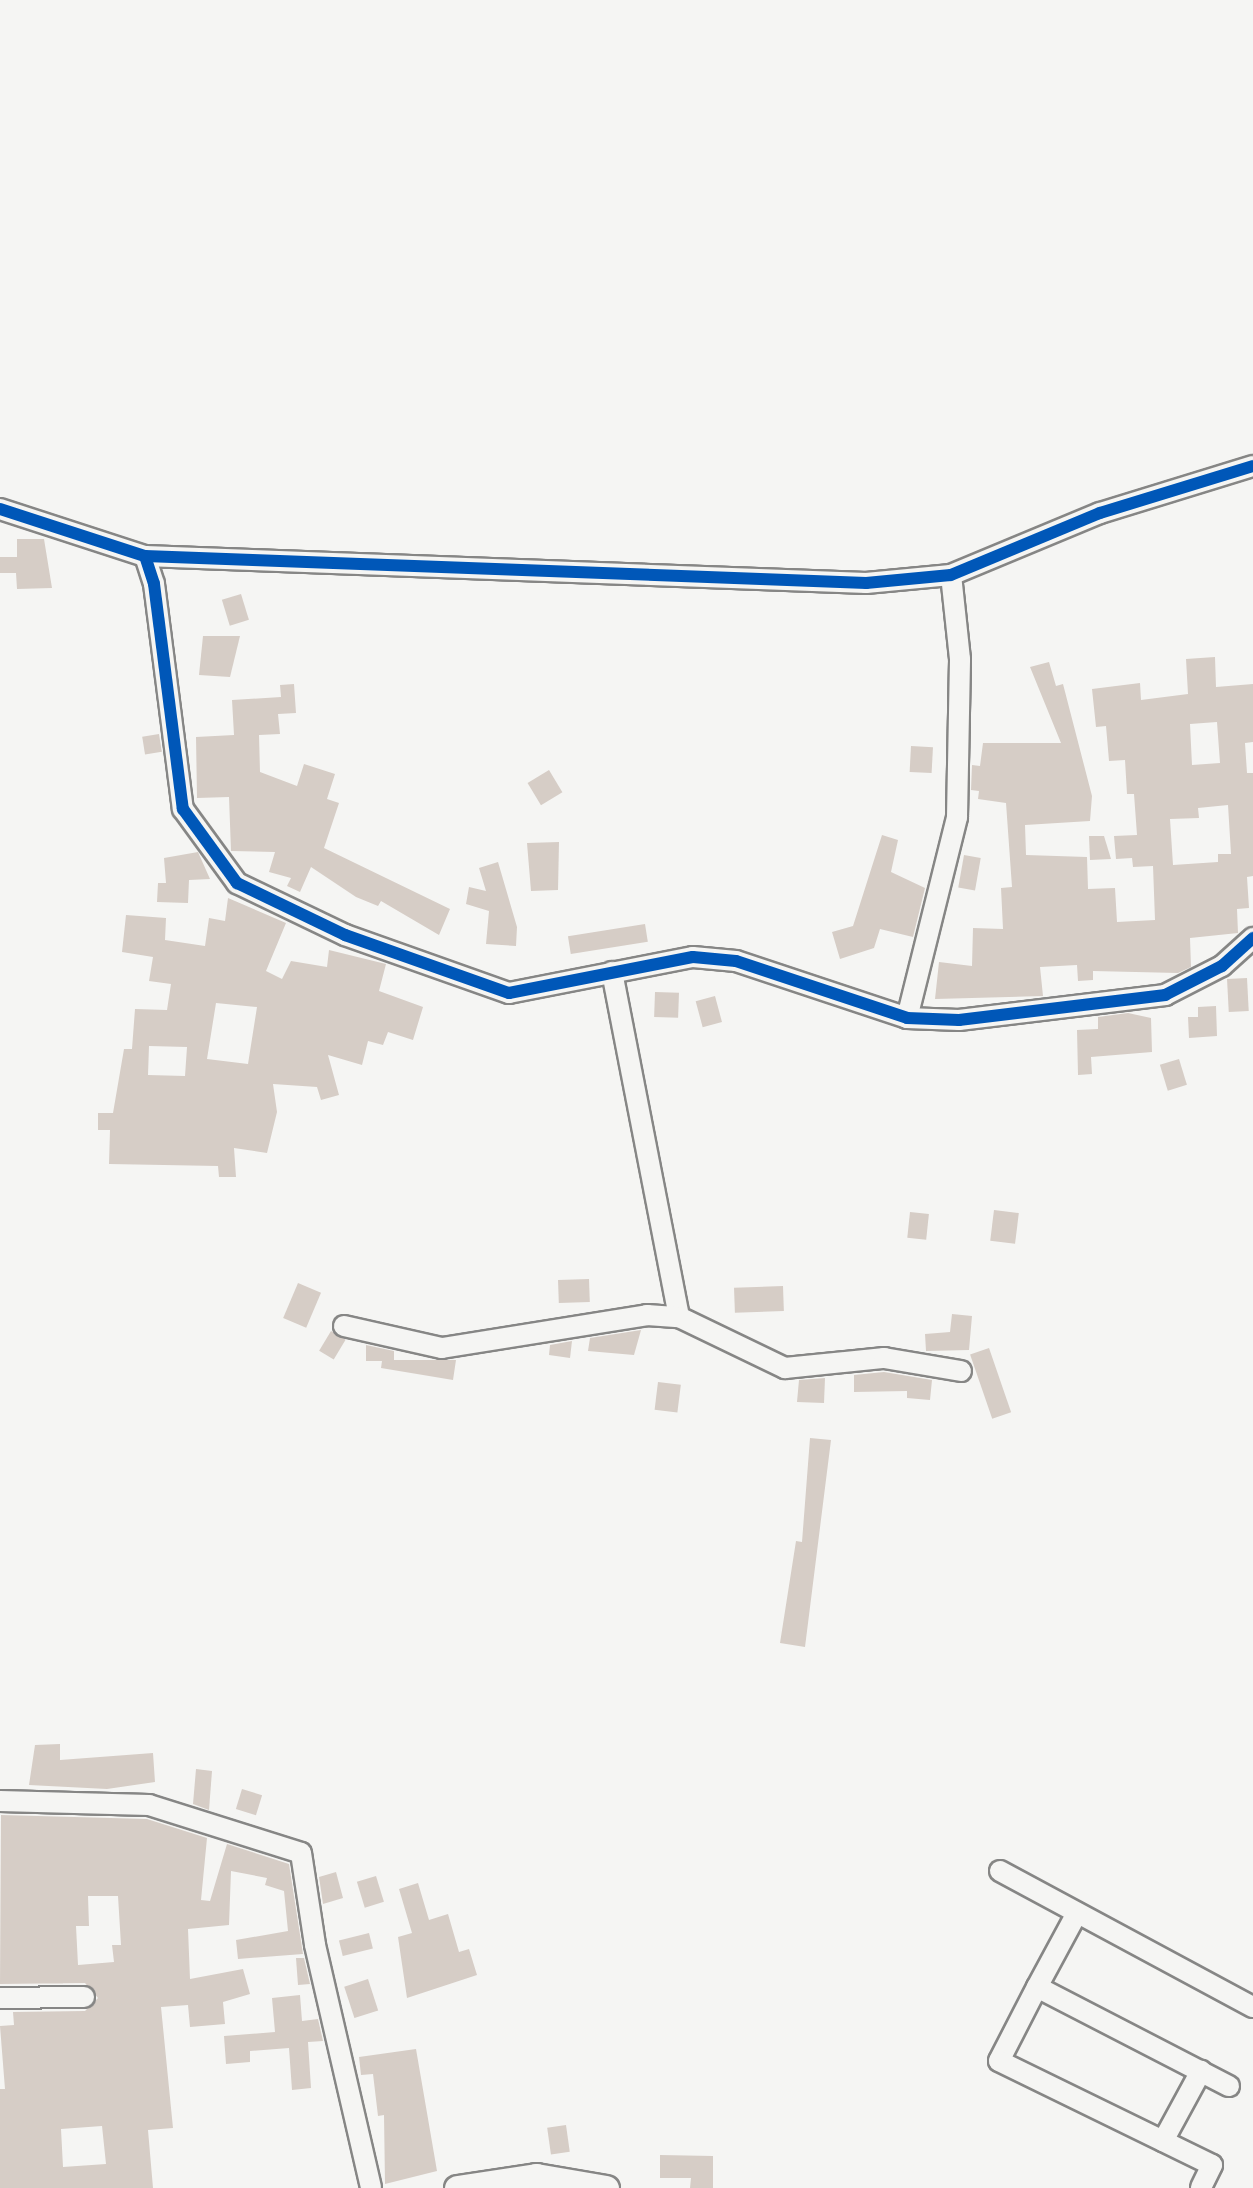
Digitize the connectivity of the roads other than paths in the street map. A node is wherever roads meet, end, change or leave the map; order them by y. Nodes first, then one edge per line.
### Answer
1 (1253, 466) edge
2 (0, 510) edge
3 (145, 556) junction
4 (951, 575) junction
5 (1253, 938) edge
6 (612, 972) junction
7 (907, 1018) junction
8 (680, 1317) junction
9 (344, 1326) dead end
10 (961, 1371) dead end
11 (0, 1801) edge
12 (1000, 1871) dead end
13 (1077, 1913) junction
14 (1037, 1987) junction
15 (84, 1997) dead end
16 (0, 1998) edge
17 (1253, 2007) edge
18 (1201, 2071) junction
19 (1229, 2086) dead end
20 (1163, 2141) junction
21 (371, 2188) edge
22 (457, 2188) edge
23 (606, 2188) edge
24 (1201, 2188) edge

1 - 4 street
2 - 3 street
3 - 4 street
3 - 6 street
4 - 7 street
5 - 7 street
6 - 7 street
6 - 8 street
8 - 9 street
8 - 10 street
11 - 21 street
12 - 13 street
13 - 14 street
13 - 17 street
14 - 18 street
14 - 20 street
15 - 16 street
18 - 19 street
18 - 20 street
20 - 24 street
22 - 23 street

